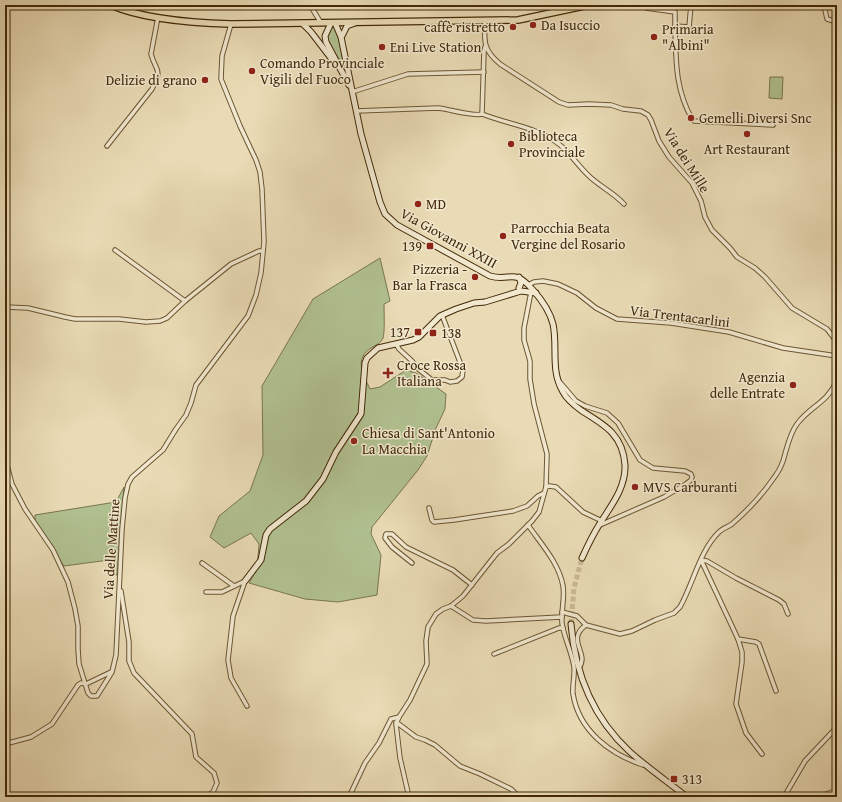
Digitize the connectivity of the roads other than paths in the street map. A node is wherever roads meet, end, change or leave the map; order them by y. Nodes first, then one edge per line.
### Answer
1 (111, 5) edge
2 (310, 5) edge
3 (589, 5) edge
4 (644, 5) edge
5 (691, 5) edge
6 (824, 5) edge
7 (158, 17) junction
8 (484, 21) junction
9 (837, 22) edge
10 (321, 23) junction
11 (333, 23) junction
12 (355, 23) junction
13 (230, 24) junction
14 (303, 24) junction
15 (675, 26) junction
16 (341, 37) junction
17 (485, 47) junction
18 (341, 72) junction
19 (484, 72) junction
20 (352, 91) junction
21 (356, 111) junction
22 (482, 114) junction
23 (773, 126) dead end
24 (107, 146) dead end
25 (624, 204) dead end
26 (115, 250) dead end
27 (263, 251) junction
28 (519, 277) junction
29 (528, 285) junction
30 (522, 289) junction
31 (533, 292) junction
32 (185, 301) junction
33 (5, 307) edge
34 (442, 315) junction
35 (837, 342) edge
36 (396, 344) junction
37 (837, 356) edge
38 (557, 377) junction
39 (837, 380) edge
40 (5, 458) edge
41 (546, 487) junction
42 (544, 493) junction
43 (429, 508) dead end
44 (600, 523) junction
45 (528, 525) junction
46 (582, 558) tunnel mouth
47 (701, 560) junction
48 (202, 563) dead end
49 (412, 563) dead end
50 (245, 581) junction
51 (472, 585) junction
52 (234, 586) junction
53 (120, 587) junction
54 (206, 592) dead end
55 (451, 606) junction
56 (562, 614) junction
57 (788, 614) dead end
58 (572, 624) tunnel mouth
59 (586, 625) junction
60 (563, 628) junction
61 (738, 639) junction
62 (494, 654) dead end
63 (579, 668) junction
64 (112, 672) junction
65 (86, 684) junction
66 (776, 691) dead end
67 (247, 706) dead end
68 (399, 717) junction
69 (396, 722) junction
70 (837, 727) edge
71 (5, 744) edge
72 (762, 754) dead end
73 (649, 767) junction
74 (837, 790) edge
75 (206, 797) edge
76 (349, 797) edge
77 (409, 797) edge
78 (519, 797) edge
79 (687, 797) edge
80 (784, 797) edge
81 (819, 797) edge

1 - 7 main road
2 - 10 street
3 - 8 main road
4 - 15 street
5 - 15 street
6 - 9 street
7 - 13 main road
7 - 24 street
8 - 12 main road
8 - 17 street
10 - 11 main road
10 - 14 main road
11 - 12 main road
11 - 16 main road, Via Giovanni XXIII
11 - 18 main road
12 - 16 main road
13 - 14 main road
13 - 27 street, Via delle Mattine
14 - 18 main road
15 - 23 street
16 - 20 main road, Via Giovanni XXIII
17 - 19 street
17 - 35 street, Via dei Mille
18 - 20 main road
19 - 20 street
19 - 22 street
20 - 21 main road, Via Giovanni XXIII
21 - 22 street
21 - 28 main road, Via Giovanni XXIII
22 - 25 street
26 - 32 street
27 - 32 street
27 - 53 street, Via delle Mattine
28 - 29 main road
28 - 30 main road
29 - 30 main road
29 - 31 main road
29 - 37 street, Via Trentacarlini
30 - 31 main road
30 - 34 main road
31 - 38 main road
31 - 41 street
32 - 33 street
34 - 36 main road
34 - 36 street
36 - 50 main road
38 - 44 main road
38 - 44 street
39 - 47 street
40 - 65 street
41 - 42 street
41 - 44 street
42 - 43 street
42 - 45 street
44 - 46 main road
45 - 51 street
45 - 56 street
47 - 57 street
47 - 59 street
47 - 61 street
48 - 52 street
49 - 51 street
50 - 52 street
50 - 67 street
51 - 55 street
52 - 54 street
53 - 64 street, Via delle Mattine
53 - 75 street
55 - 56 street
55 - 68 street
56 - 59 street
56 - 60 street
58 - 63 main road
59 - 63 street
60 - 62 street
60 - 73 street
61 - 66 street
61 - 72 street
63 - 73 main road
64 - 65 street
64 - 65 street, Via delle Mattine
65 - 71 street
68 - 69 street
68 - 76 street
69 - 77 street
69 - 78 street
70 - 80 street
73 - 79 main road
74 - 81 street

